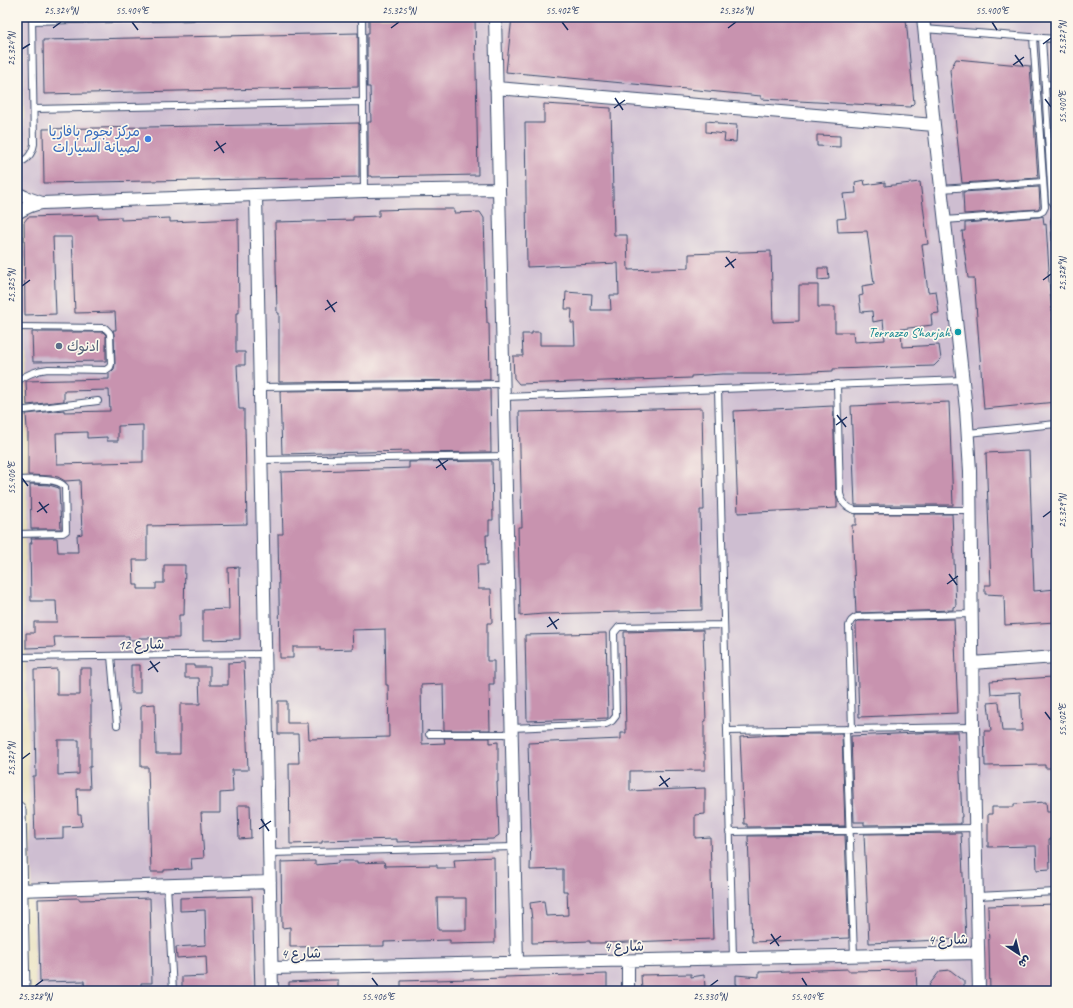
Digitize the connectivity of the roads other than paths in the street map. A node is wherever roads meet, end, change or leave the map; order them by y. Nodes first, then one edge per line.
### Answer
1 (192, 17) edge
2 (362, 17) edge
3 (495, 17) edge
4 (32, 19) edge
5 (924, 23) edge
6 (1032, 37) junction
7 (1042, 38) junction
8 (1056, 39) edge
9 (1045, 84) junction
10 (1056, 85) edge
11 (496, 88) junction
12 (363, 102) junction
13 (34, 109) junction
14 (934, 126) junction
15 (17, 164) edge
16 (1043, 182) junction
17 (941, 188) junction
18 (499, 190) junction
19 (364, 191) junction
20 (17, 193) edge
21 (256, 194) junction
22 (42, 203) junction
23 (1056, 207) edge
24 (17, 213) edge
25 (1056, 217) edge
26 (945, 220) junction
27 (1056, 247) edge
28 (17, 327) edge
29 (48, 362) dead end
30 (48, 369) junction
31 (963, 380) junction
32 (17, 381) edge
33 (503, 384) junction
34 (837, 384) junction
35 (260, 387) junction
36 (718, 389) junction
37 (504, 397) junction
38 (98, 401) dead end
39 (17, 411) edge
40 (1056, 424) edge
41 (968, 433) junction
42 (505, 456) junction
43 (261, 460) junction
44 (17, 480) edge
45 (970, 510) junction
46 (17, 534) edge
47 (972, 614) junction
48 (724, 625) junction
49 (265, 654) junction
50 (111, 656) junction
51 (17, 657) edge
52 (1056, 657) edge
53 (972, 663) junction
54 (117, 725) dead end
55 (973, 727) junction
56 (849, 729) junction
57 (511, 731) junction
58 (727, 731) junction
59 (429, 734) dead end
60 (17, 810) edge
61 (976, 828) junction
62 (850, 830) junction
63 (729, 832) junction
64 (514, 847) junction
65 (269, 853) junction
66 (270, 882) junction
67 (167, 885) junction
68 (19, 890) junction
69 (1056, 892) edge
70 (977, 896) junction
71 (978, 953) junction
72 (854, 956) junction
73 (733, 958) junction
74 (628, 961) junction
75 (517, 963) junction
76 (272, 968) junction
77 (21, 991) edge
78 (172, 991) edge
79 (272, 991) edge
80 (628, 991) edge
81 (979, 991) edge

1 - 4 lane
2 - 12 lane
3 - 11 street
4 - 13 lane
5 - 6 lane
5 - 14 street
6 - 7 lane
6 - 16 lane
7 - 8 lane
7 - 9 lane
9 - 10 lane
9 - 23 lane
11 - 14 street
11 - 18 street
12 - 13 lane
12 - 19 lane
13 - 15 lane
14 - 17 street
16 - 17 lane
16 - 26 lane
17 - 26 street
18 - 19 street
18 - 33 street
19 - 21 street
20 - 22 street
21 - 22 street
21 - 35 street
22 - 24 street
25 - 27 lane
26 - 31 street
28 - 30 lane
29 - 30 lane
30 - 32 lane
31 - 34 lane
31 - 41 street
33 - 35 lane
33 - 37 street
34 - 36 lane
34 - 45 lane
35 - 43 street
36 - 37 lane
36 - 48 lane
37 - 42 street
38 - 39 lane
40 - 41 lane
41 - 45 street
42 - 43 lane
42 - 57 street
43 - 49 street
44 - 46 lane
45 - 47 street
47 - 53 street
47 - 56 lane
48 - 57 lane
48 - 58 lane
49 - 50 lane, شارع 12
49 - 65 street
50 - 51 lane, شارع 12
50 - 54 lane
52 - 53 street
53 - 55 street
55 - 56 lane
55 - 61 street
56 - 58 lane
56 - 62 lane
57 - 59 lane
57 - 64 street
58 - 63 lane
60 - 68 main road
61 - 62 lane
61 - 70 street
62 - 63 lane
62 - 72 lane
63 - 73 lane
64 - 65 lane
64 - 75 street
65 - 66 street
66 - 67 street
66 - 76 street
67 - 68 street
67 - 78 lane
68 - 77 main road
69 - 70 lane
70 - 71 street
71 - 72 street, شارع 4
71 - 81 street
72 - 73 street, شارع 4
73 - 74 street, شارع 4
74 - 75 street, شارع 4
74 - 80 street
75 - 76 street, شارع 4
76 - 79 street

